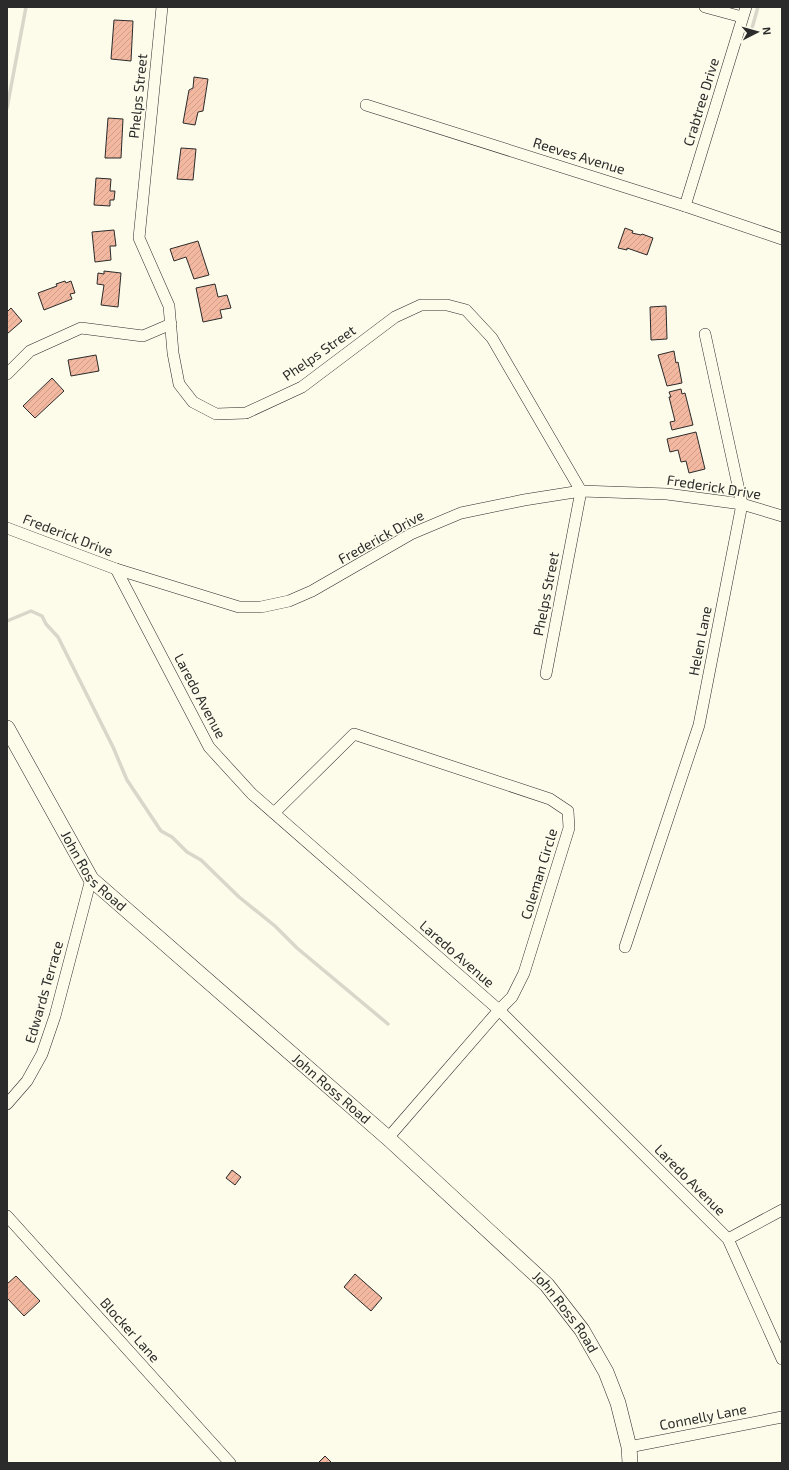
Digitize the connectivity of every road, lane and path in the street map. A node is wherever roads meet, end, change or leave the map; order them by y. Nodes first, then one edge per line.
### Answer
1 (162, 7) edge
2 (705, 7) edge
3 (744, 12) edge
4 (366, 105) dead end
5 (685, 206) junction
6 (782, 239) edge
7 (171, 324) junction
8 (704, 334) dead end
9 (7, 374) edge
10 (581, 491) junction
11 (742, 504) junction
12 (782, 516) edge
13 (7, 528) edge
14 (116, 569) junction
15 (546, 674) dead end
16 (7, 728) edge
17 (274, 813) junction
18 (91, 879) junction
19 (625, 947) dead end
20 (499, 1010) junction
21 (7, 1104) edge
22 (388, 1138) junction
23 (782, 1210) edge
24 (7, 1216) edge
25 (728, 1239) junction
26 (782, 1359) edge
27 (782, 1417) edge
28 (630, 1447) junction
29 (230, 1463) edge
30 (630, 1463) edge

1 - 7 street, Phelps Street
2 - 3 street
3 - 5 street, Crabtree Drive
4 - 5 street, Reeves Avenue
5 - 6 street, Reeves Avenue
7 - 9 street
7 - 10 street, Phelps Street
8 - 11 street, Helen Lane
10 - 11 street, Frederick Drive
10 - 14 street, Frederick Drive
10 - 15 street, Phelps Street
11 - 12 street, Frederick Drive
11 - 19 street, Helen Lane
13 - 14 street, Frederick Drive
14 - 17 street, Laredo Avenue
16 - 18 street, John Ross Road
17 - 20 street, Laredo Avenue
17 - 20 street, Coleman Circle
18 - 21 street, Edwards Terrace
18 - 22 street, John Ross Road
20 - 22 street, Coleman Circle
20 - 25 street, Laredo Avenue
22 - 28 street, John Ross Road
23 - 25 street
24 - 29 street, Blocker Lane
25 - 26 street, Laredo Avenue
27 - 28 street, Connelly Lane
28 - 30 street, John Ross Road

